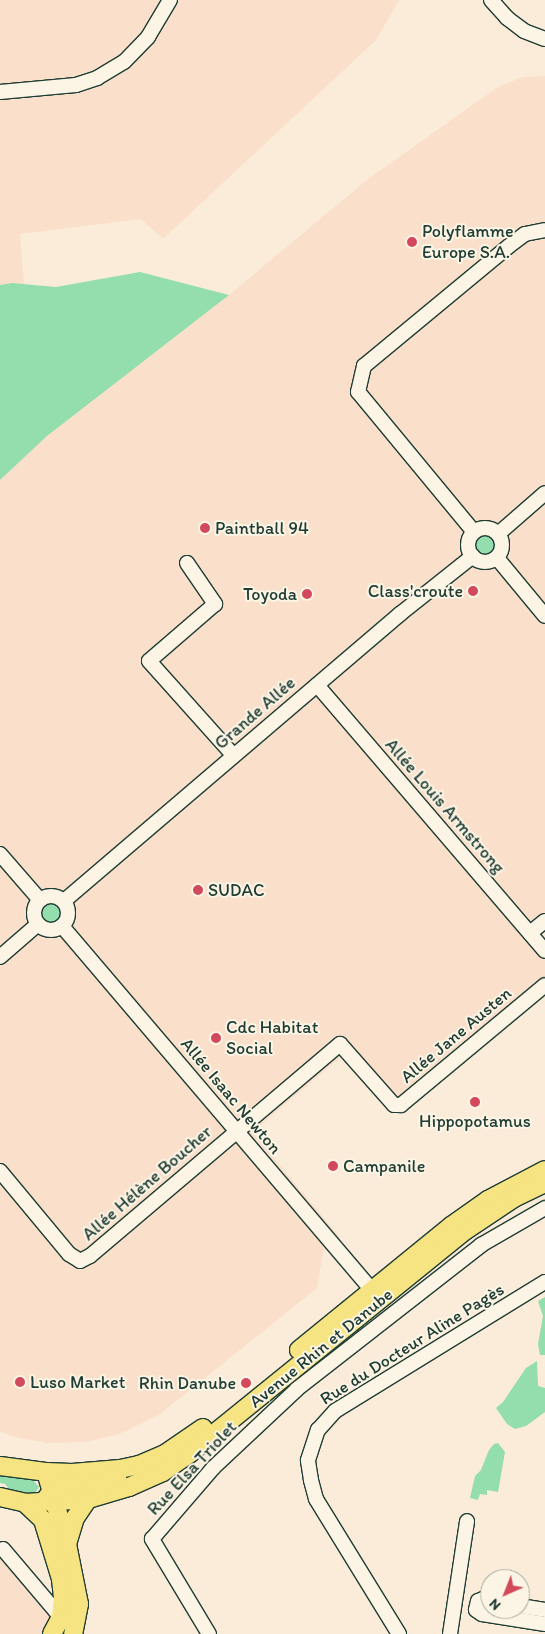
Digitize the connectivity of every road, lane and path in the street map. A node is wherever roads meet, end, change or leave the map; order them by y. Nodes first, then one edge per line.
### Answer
1 (170, 0) edge
2 (491, 0) edge
3 (545, 39) edge
4 (0, 92) edge
5 (545, 230) edge
6 (545, 493) edge
7 (474, 532) junction
8 (498, 534) junction
9 (473, 556) junction
10 (496, 558) junction
11 (187, 563) dead end
12 (545, 616) edge
13 (317, 685) junction
14 (234, 756) junction
15 (0, 854) edge
16 (40, 900) junction
17 (64, 902) junction
18 (545, 921) edge
19 (38, 924) junction
20 (62, 926) junction
21 (530, 933) junction
22 (545, 951) edge
23 (0, 957) edge
24 (545, 985) edge
25 (236, 1131) junction
26 (545, 1170) edge
27 (0, 1172) edge
28 (545, 1183) edge
29 (545, 1208) edge
30 (545, 1282) edge
31 (372, 1290) junction
32 (139, 1465) junction
33 (0, 1466) edge
34 (46, 1472) junction
35 (0, 1497) edge
36 (44, 1499) junction
37 (88, 1499) junction
38 (467, 1521) dead end
39 (67, 1544) junction
40 (3, 1549) dead end
41 (480, 1600) edge
42 (530, 1608) edge
43 (545, 1610) edge
44 (480, 1613) edge
45 (61, 1617) junction
46 (514, 1619) edge
47 (545, 1624) edge
48 (52, 1634) edge
49 (75, 1634) edge
50 (209, 1634) edge
51 (399, 1634) edge
52 (450, 1634) edge

1 - 4 street
2 - 3 street
5 - 7 street
6 - 8 street
7 - 8 street
7 - 9 street
8 - 10 street
9 - 10 street
9 - 13 street, Grande Allée
10 - 12 street
11 - 14 street
13 - 14 street, Grande Allée
13 - 21 street, Allée Louis Armstrong
14 - 17 street, Grande Allée
15 - 16 street
16 - 17 street
16 - 19 street
17 - 20 street
18 - 21 street
19 - 20 street
19 - 23 street
20 - 25 street, Allée Isaac Newton
21 - 22 street, Allée Louis Armstrong
24 - 25 street, Allée Jane Austen
25 - 27 street, Allée Hélène Boucher
25 - 31 street, Allée Isaac Newton
26 - 31 main road, Avenue Rhin et Danube
28 - 37 main road, Avenue Rhin et Danube
29 - 50 street, Rue Elsa Triolet
30 - 51 street, Rue du Docteur Aline Pagès
31 - 32 main road, Avenue Rhin et Danube
32 - 34 main road
32 - 36 main road
33 - 34 main road
34 - 36 main road
35 - 36 main road
36 - 37 main road, Avenue Rhin et Danube
36 - 39 main road
36 - 45 main road
37 - 39 main road
38 - 52 street
39 - 49 main road
40 - 45 street
41 - 44 street
42 - 43 street
45 - 48 main road
45 - 49 street
46 - 47 street

